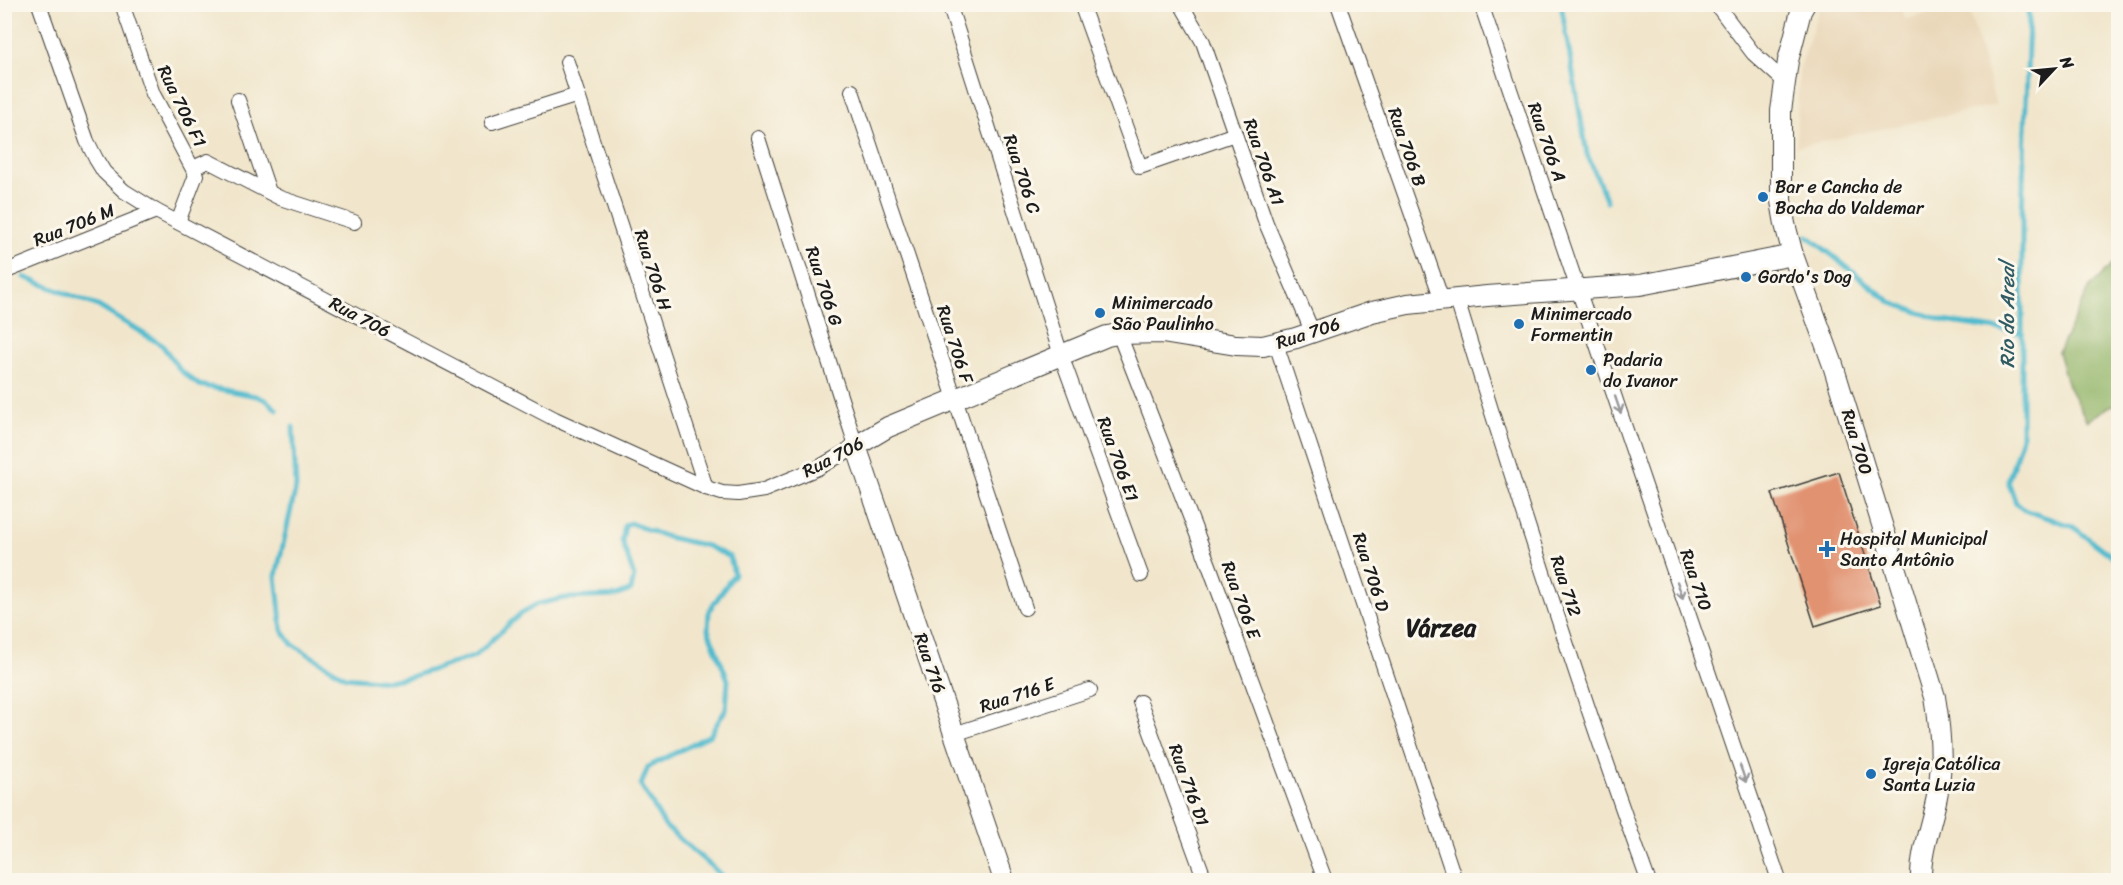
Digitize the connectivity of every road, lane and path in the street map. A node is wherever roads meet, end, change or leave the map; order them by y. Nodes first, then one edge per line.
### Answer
1 (39, 4) edge
2 (122, 4) edge
3 (949, 4) edge
4 (1081, 4) edge
5 (1181, 4) edge
6 (1338, 4) edge
7 (1481, 4) edge
8 (1716, 4) edge
9 (1805, 4) edge
10 (567, 62) dead end
11 (1784, 81) junction
12 (852, 91) dead end
13 (578, 96) junction
14 (238, 100) dead end
15 (492, 122) dead end
16 (1235, 134) junction
17 (758, 138) dead end
18 (193, 168) junction
19 (269, 192) junction
20 (156, 211) junction
21 (178, 222) junction
22 (354, 222) dead end
23 (1793, 255) junction
24 (4, 272) edge
25 (1578, 290) junction
26 (1449, 300) junction
27 (1312, 331) junction
28 (1119, 334) junction
29 (1276, 344) junction
30 (1061, 355) junction
31 (954, 400) junction
32 (856, 446) junction
33 (706, 488) junction
34 (1141, 575) dead end
35 (1025, 608) dead end
36 (1090, 690) dead end
37 (1140, 702) dead end
38 (954, 734) junction
39 (1004, 880) edge
40 (1205, 880) edge
41 (1325, 880) edge
42 (1455, 880) edge
43 (1648, 880) edge
44 (1779, 880) edge
45 (1921, 880) edge

1 - 20 street, Rua 706
2 - 18 street, Rua 706 F1
3 - 30 street, Rua 706 C
4 - 16 street
5 - 16 street, Rua 706 A1
6 - 26 street, Rua 706 B
7 - 25 street, Rua 706 A
8 - 11 street
9 - 11 street, Rua 700
10 - 13 street, Rua 706 H
11 - 23 street, Rua 700
12 - 31 street, Rua 706 F
13 - 15 street
13 - 33 street, Rua 706 H
14 - 19 street
16 - 27 street, Rua 706 A1
17 - 32 street, Rua 706 G
18 - 19 street
18 - 21 street, Rua 706 F1
19 - 22 street
20 - 21 street, Rua 706
20 - 24 street, Rua 706 M
21 - 33 street, Rua 706
23 - 25 street, Rua 706
23 - 45 street, Rua 700
25 - 26 street, Rua 706
25 -> 44 street, Rua 710
26 - 27 street, Rua 706
26 - 43 street, Rua 712
27 - 29 street, Rua 706
28 - 29 street, Rua 706
28 - 30 street, Rua 706
28 - 41 street, Rua 706 E
29 - 42 street, Rua 706 D
30 - 31 street, Rua 706
30 - 34 street, Rua 706 E1
31 - 32 street, Rua 706
31 - 35 street, Rua 706 F
32 - 33 street, Rua 706
32 - 38 street, Rua 716
36 - 38 street, Rua 716 E
37 - 40 street, Rua 716 D1
38 - 39 street, Rua 716

